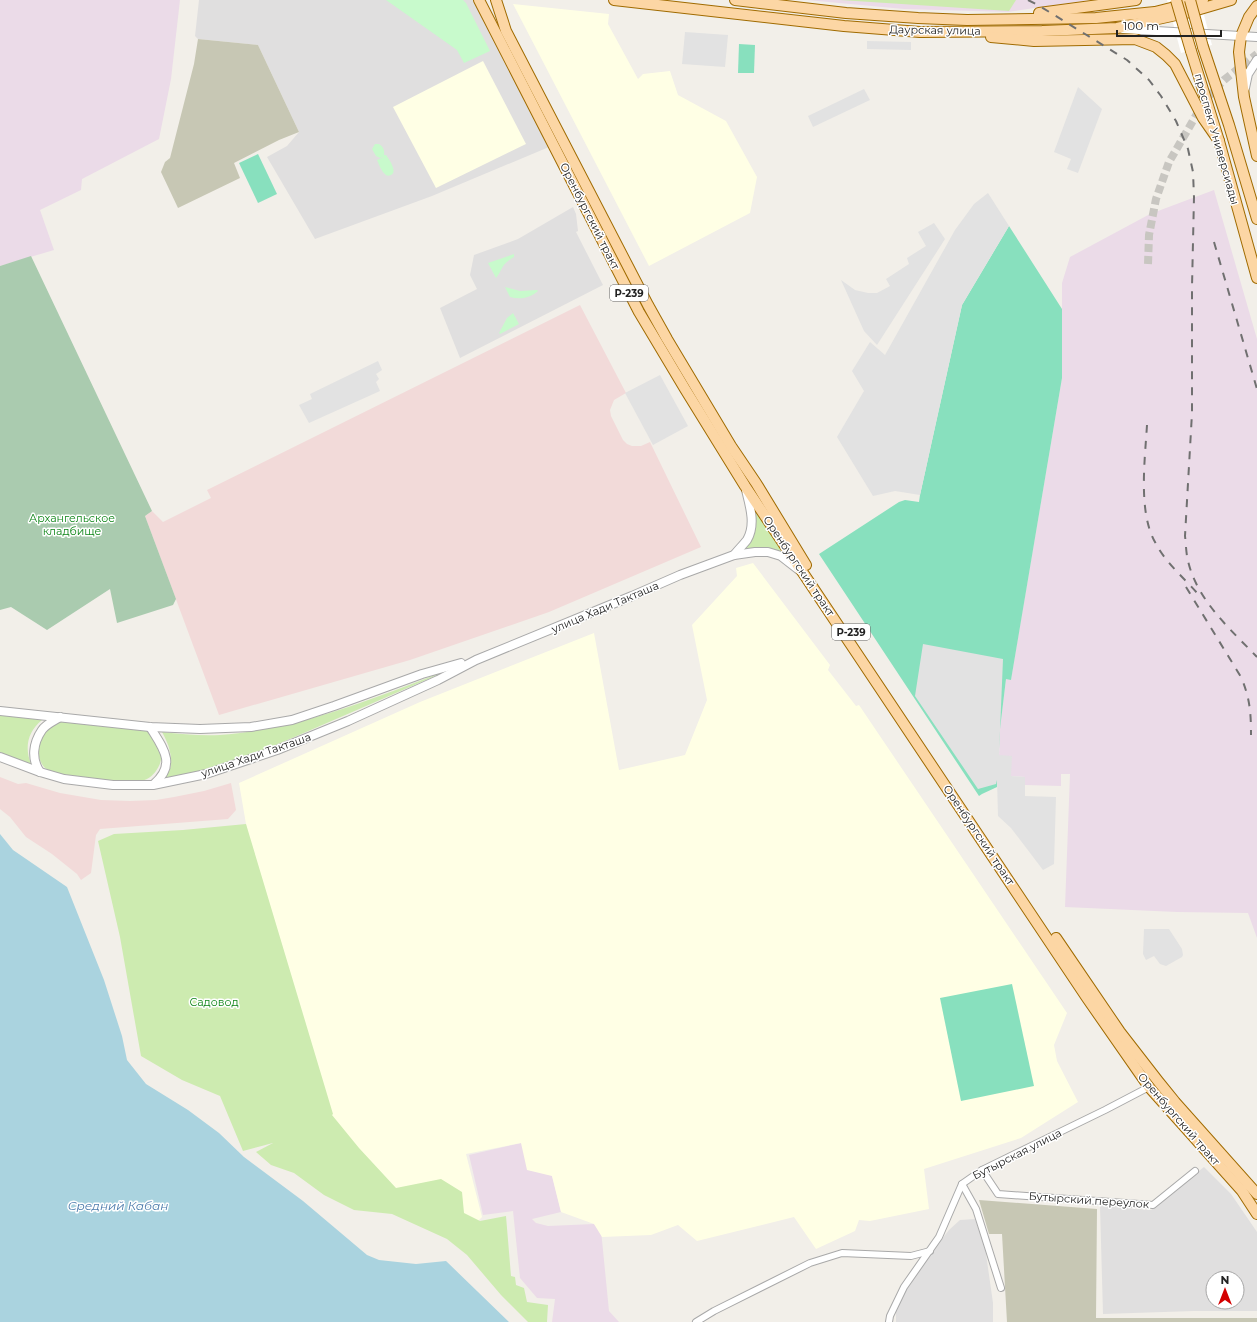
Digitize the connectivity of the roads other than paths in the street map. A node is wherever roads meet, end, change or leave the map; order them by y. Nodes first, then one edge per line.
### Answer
1 (479, 0) edge
2 (496, 0) edge
3 (614, 0) edge
4 (735, 0) edge
5 (1136, 0) edge
6 (1176, 0) edge
7 (1190, 0) edge
8 (1203, 0) edge
9 (1231, 0) edge
10 (1257, 6) edge
11 (967, 20) junction
12 (1117, 28) junction
13 (966, 31) junction
14 (1241, 36) junction
15 (1257, 37) edge
16 (1257, 60) edge
17 (1244, 97) junction
18 (1219, 141) junction
19 (1257, 156) edge
20 (1257, 219) edge
21 (1257, 278) edge
22 (745, 486) junction
23 (734, 555) junction
24 (803, 572) junction
25 (476, 660) junction
26 (0, 711) edge
27 (60, 717) junction
28 (150, 727) junction
29 (0, 757) edge
30 (40, 772) junction
31 (153, 785) junction
32 (1149, 1086) junction
33 (982, 1170) junction
34 (1195, 1171) dead end
35 (962, 1184) junction
36 (1257, 1194) edge
37 (1257, 1214) edge
38 (930, 1251) junction
39 (1001, 1288) dead end
40 (696, 1322) edge
41 (888, 1322) edge

1 - 22 main road, Оренбургский тракт / Р-239
2 - 36 main road, Оренбургский тракт / Р-239
3 - 13 main road, Даурская улица
4 - 11 main road, Даурская улица
5 - 11 main road
6 - 18 main road, проспект Универсиады, bridge
7 - 20 main road, проспект Универсиады, bridge
8 - 11 main road
9 - 12 main road
10 - 14 main road
12 - 13 main road, Даурская улица
12 - 14 street, Даурская улица
13 - 18 main road
14 - 15 street, Даурская улица
14 - 17 main road
16 - 17 street
17 - 19 main road
18 - 21 main road, проспект Универсиады
22 - 23 street
22 - 24 main road, Оренбургский тракт / Р-239
23 - 24 street, улица Хади Такташа
23 - 25 street, улица Хади Такташа
24 - 32 main road, Оренбургский тракт / Р-239
25 - 28 street, улица Хади Такташа
25 - 31 street, улица Хади Такташа
26 - 27 street, улица Хади Такташа
27 - 28 street, улица Хади Такташа
27 - 30 street
28 - 31 street
29 - 30 street, улица Хади Такташа
30 - 31 street, улица Хади Такташа
32 - 33 street, Бутырская улица
32 - 37 main road, Оренбургский тракт / Р-239
33 - 34 street, Бутырский переулок
33 - 35 street, Бутырская улица
35 - 38 street, Бутырская улица
35 - 39 street
38 - 40 street
38 - 41 street, Бутырская улица

